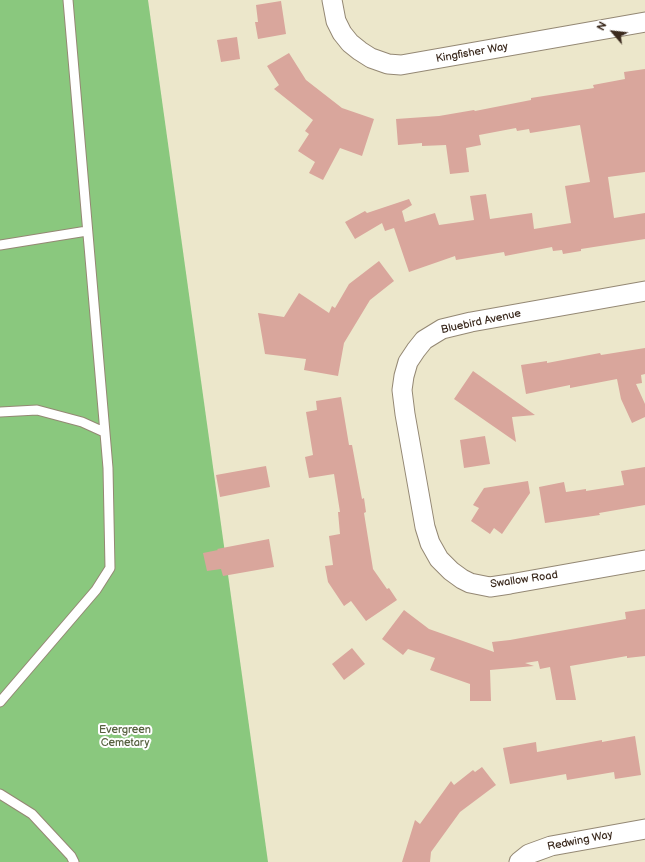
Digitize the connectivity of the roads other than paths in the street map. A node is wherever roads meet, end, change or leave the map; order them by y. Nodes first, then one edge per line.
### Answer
1 (68, 0) edge
2 (332, 0) edge
3 (645, 22) edge
4 (87, 231) junction
5 (0, 245) edge
6 (645, 291) edge
7 (0, 412) edge
8 (104, 432) junction
9 (413, 462) joint
10 (645, 560) edge
11 (0, 702) edge
12 (0, 794) edge
13 (645, 829) edge
14 (74, 862) edge
15 (519, 862) edge

1 - 4 lane
2 - 3 street, Kingfisher Way
4 - 5 lane
4 - 8 lane
6 - 9 street, Bluebird Avenue
7 - 8 lane
8 - 11 lane
9 - 10 street, Swallow Road
12 - 14 lane
13 - 15 street, Redwing Way

